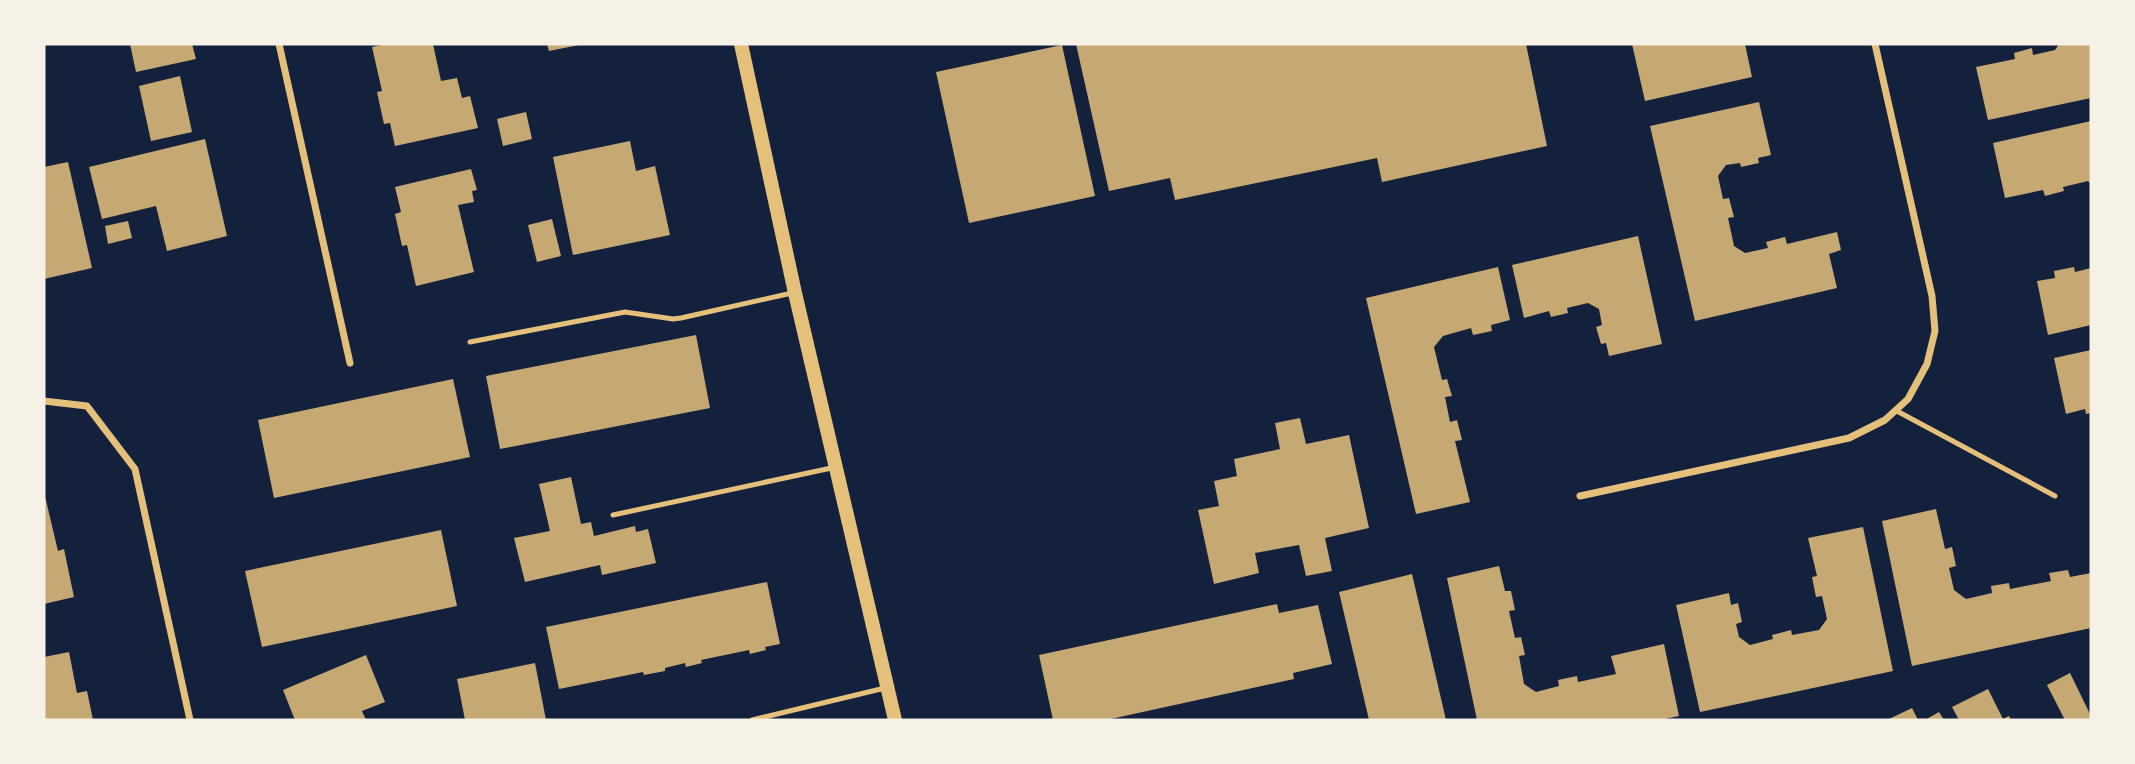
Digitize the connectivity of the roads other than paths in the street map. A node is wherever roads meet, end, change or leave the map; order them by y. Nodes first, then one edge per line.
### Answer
1 (279, 44) edge
2 (741, 44) edge
3 (1875, 44) edge
4 (795, 293) junction
5 (470, 342) dead end
6 (350, 363) dead end
7 (44, 401) edge
8 (1895, 410) junction
9 (836, 467) junction
10 (1580, 496) dead end
11 (2055, 496) dead end
12 (613, 514) dead end
13 (887, 687) junction
14 (190, 720) edge
15 (752, 720) edge
16 (895, 720) edge

1 - 6 street
2 - 4 main road
3 - 8 street
4 - 5 lane
4 - 9 main road
7 - 14 street
8 - 10 street
8 - 11 lane
9 - 12 lane
9 - 13 main road
13 - 15 lane
13 - 16 main road

